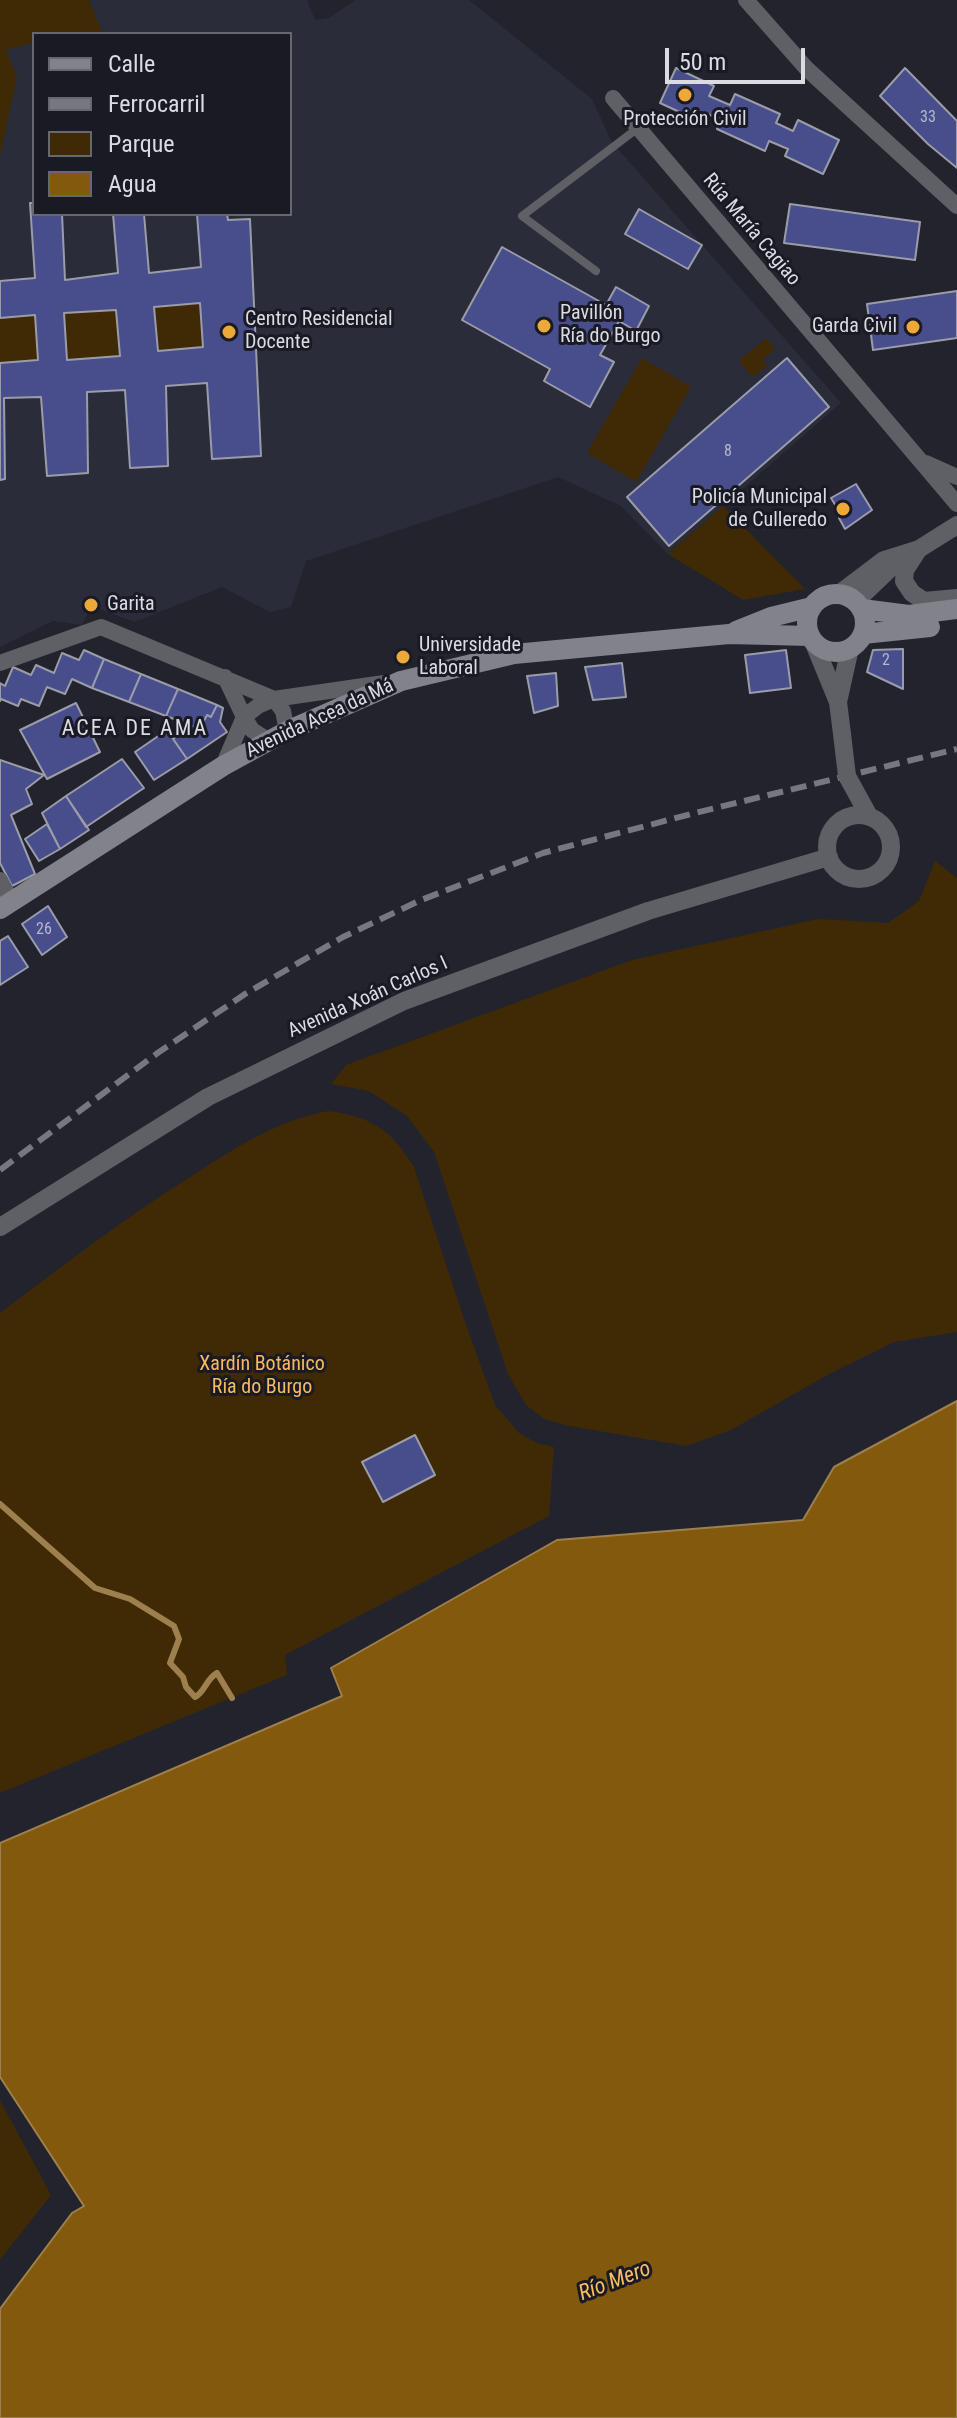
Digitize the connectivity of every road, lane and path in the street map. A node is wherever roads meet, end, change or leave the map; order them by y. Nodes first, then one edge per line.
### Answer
1 (746, 0) edge
2 (613, 98) dead end
3 (638, 128) junction
4 (957, 206) edge
5 (596, 271) dead end
6 (921, 461) junction
7 (957, 477) edge
8 (957, 504) edge
9 (957, 525) edge
10 (911, 552) junction
11 (957, 598) edge
12 (852, 601) junction
13 (812, 607) junction
14 (957, 609) edge
15 (957, 623) edge
16 (729, 634) junction
17 (812, 639) junction
18 (856, 641) junction
19 (0, 663) edge
20 (225, 677) junction
21 (401, 681) junction
22 (274, 699) junction
23 (838, 702) junction
24 (244, 717) junction
25 (278, 736) junction
26 (223, 766) junction
27 (847, 776) junction
28 (869, 816) junction
29 (843, 819) junction
30 (829, 857) junction
31 (0, 880) edge
32 (6, 906) edge
33 (0, 1227) edge

1 - 4 street
2 - 3 street, Rúa María Cagiao
3 - 5 lane
3 - 6 street, Rúa María Cagiao
6 - 7 street, Rúa María Cagiao
6 - 8 street, Rúa María Cagiao
9 - 10 street
10 - 11 street
10 - 12 street
12 - 13 main road
12 - 14 main road
12 - 18 main road
13 - 16 main road, Avenida Acea da Má
13 - 17 main road
15 - 18 main road
16 - 17 main road, Avenida Acea da Má
16 - 21 main road, Avenida Acea da Má
17 - 18 main road
17 - 23 street
18 - 23 street
19 - 20 street
20 - 22 street
20 - 24 street
21 - 22 street
21 - 25 main road, Avenida Acea da Má
22 - 24 street
22 - 25 street
23 - 27 street, bridge
24 - 25 street
24 - 26 street
25 - 26 main road, Avenida Acea da Má
26 - 32 main road, Avenida Acea da Má
27 - 28 street
27 - 29 street
28 - 29 street
28 - 30 street
29 - 30 street
30 - 33 street, Avenida Xoán Carlos I
31 - 32 street

